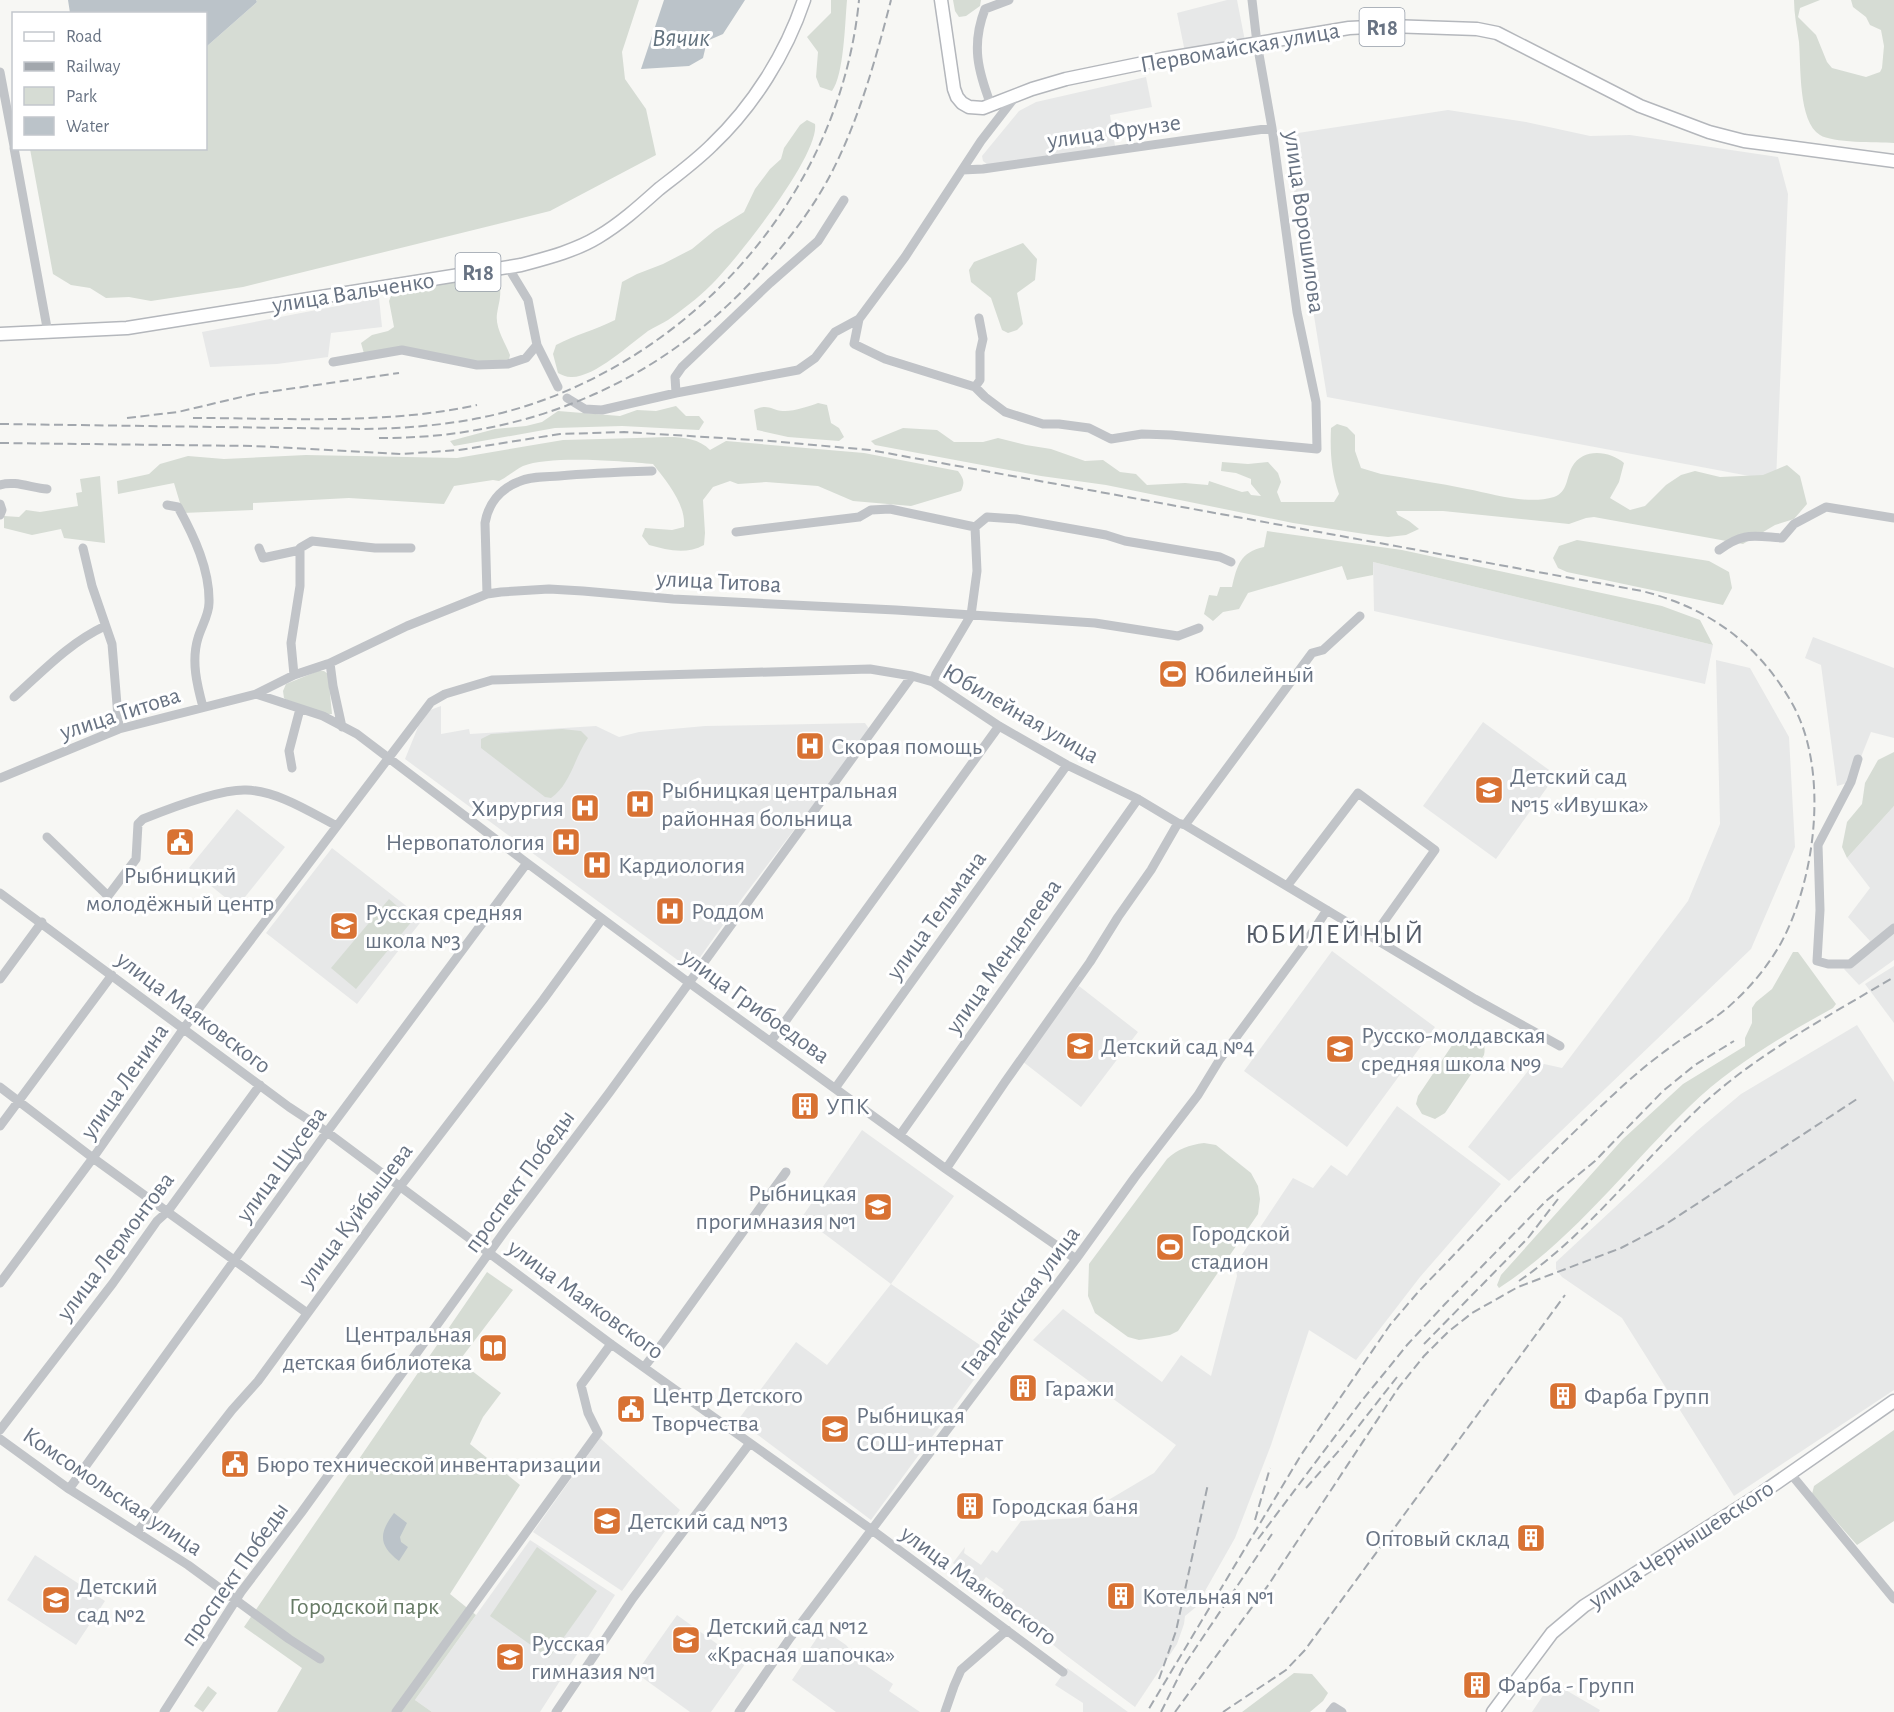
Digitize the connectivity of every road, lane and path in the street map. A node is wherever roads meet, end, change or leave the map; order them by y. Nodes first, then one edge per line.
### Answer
1 (804, 0) edge
2 (941, 0) edge
3 (1009, 0) edge
4 (1252, 0) edge
5 (1257, 43) junction
6 (0, 72) edge
7 (1016, 95) junction
8 (991, 105) junction
9 (1272, 128) junction
10 (12, 137) edge
11 (14, 150) edge
12 (1894, 161) edge
13 (962, 170) junction
14 (844, 200) dead end
15 (508, 267) junction
16 (979, 318) dead end
17 (859, 319) junction
18 (48, 333) junction
19 (0, 334) edge
20 (537, 345) junction
21 (333, 362) dead end
22 (558, 387) dead end
23 (975, 387) junction
24 (676, 393) junction
25 (567, 398) dead end
26 (651, 471) dead end
27 (0, 485) edge
28 (48, 489) dead end
29 (0, 504) edge
30 (167, 505) dead end
31 (0, 515) edge
32 (1894, 518) edge
33 (975, 527) junction
34 (736, 532) dead end
35 (82, 548) dead end
36 (259, 548) dead end
37 (411, 548) dead end
38 (300, 550) junction
39 (1719, 550) dead end
40 (1232, 562) dead end
41 (487, 594) junction
42 (971, 615) junction
43 (1360, 616) dead end
44 (105, 626) junction
45 (1199, 628) dead end
46 (330, 663) junction
47 (294, 675) junction
48 (912, 676) junction
49 (933, 682) junction
50 (256, 694) junction
51 (14, 697) dead end
52 (203, 707) junction
53 (300, 709) junction
54 (999, 726) junction
55 (342, 727) junction
56 (119, 729) junction
57 (388, 757) junction
58 (1858, 759) dead end
59 (1067, 765) junction
60 (292, 768) dead end
61 (0, 778) edge
62 (1138, 799) junction
63 (1181, 824) junction
64 (337, 826) junction
65 (47, 837) dead end
66 (527, 863) junction
67 (1287, 886) junction
68 (0, 893) edge
69 (1327, 910) junction
70 (602, 919) junction
71 (42, 922) junction
72 (1894, 928) edge
73 (1373, 937) junction
74 (112, 975) junction
75 (0, 979) edge
76 (688, 982) junction
77 (184, 1028) junction
78 (771, 1041) junction
79 (1560, 1046) dead end
80 (260, 1085) junction
81 (836, 1087) junction
82 (0, 1088) edge
83 (19, 1101) junction
84 (0, 1126) edge
85 (327, 1132) junction
86 (900, 1135) junction
87 (93, 1158) junction
88 (946, 1169) junction
89 (786, 1172) dead end
90 (399, 1188) junction
91 (168, 1210) junction
92 (490, 1253) junction
93 (1077, 1259) junction
94 (235, 1260) junction
95 (0, 1283) edge
96 (307, 1313) junction
97 (612, 1344) junction
98 (645, 1366) junction
99 (1894, 1401) edge
100 (0, 1430) edge
101 (0, 1439) edge
102 (750, 1443) junction
103 (1790, 1473) junction
104 (69, 1489) junction
105 (872, 1530) junction
106 (136, 1532) junction
107 (237, 1599) junction
108 (1894, 1599) edge
109 (1007, 1630) junction
110 (320, 1659) dead end
111 (1063, 1672) dead end
112 (164, 1712) edge
113 (396, 1712) edge
114 (556, 1712) edge
115 (739, 1712) edge
116 (945, 1712) edge
117 (1330, 1712) edge
118 (1342, 1712) edge
119 (1493, 1712) edge

1 - 15 main road, улица Вальченко / R18
2 - 8 main road, Первомайская улица / R18
3 - 8 street
4 - 5 street, улица Ворошилова
5 - 7 main road, Первомайская улица / R18
5 - 9 street, улица Ворошилова
5 - 12 main road, Первомайская улица / R18
6 - 10 street
7 - 8 main road, Первомайская улица / R18
7 - 13 street
9 - 13 street, улица Фрунзе
9 - 23 street, улица Ворошилова
11 - 18 street
13 - 17 street
14 - 24 street
15 - 18 main road, улица Вальченко / R18
15 - 20 street
16 - 23 street
17 - 23 street
17 - 24 street
18 - 19 main road, улица Вальченко / R18
20 - 21 street
20 - 22 street
24 - 25 street
26 - 41 street
27 - 28 street
29 - 31 street
30 - 52 street
32 - 39 street
33 - 34 street
33 - 40 street
33 - 42 street
35 - 44 street
36 - 38 street
37 - 38 street
38 - 47 street
41 - 42 street, улица Титова
41 - 46 street, улица Титова
42 - 45 street, улица Титова
42 - 49 street
43 - 63 street
44 - 51 street
44 - 56 street
46 - 47 street, улица Титова
46 - 55 street
47 - 50 street, улица Титова
48 - 49 street, Юбилейная улица
48 - 57 street, Юбилейная улица
48 - 76 street, проспект Победы
49 - 54 street, Юбилейная улица
50 - 52 street, улица Титова
50 - 53 street
52 - 56 street, улица Титова
53 - 55 street
53 - 60 street
54 - 59 street, Юбилейная улица
54 - 78 street
55 - 57 street
56 - 61 street, улица Титова
57 - 64 street, улица Ленина
57 - 66 street, улица Грибоедова
58 - 72 street
59 - 62 street, Юбилейная улица
59 - 81 street, улица Тельмана
62 - 63 street, Юбилейная улица
62 - 86 street, улица Менделеева
63 - 67 street, Юбилейная улица
63 - 88 street
64 - 65 street
64 - 77 street, улица Ленина
66 - 70 street, улица Грибоедова
66 - 85 street, улица Щусева
67 - 69 street, Юбилейная улица
67 - 73 street
68 - 71 street, улица Маяковского
69 - 73 street, Юбилейная улица
69 - 93 street, Гвардейская улица
70 - 76 street, улица Грибоедова
70 - 90 street, улица Куйбышева
71 - 74 street, улица Маяковского
71 - 75 street
73 - 79 street, Юбилейная улица
74 - 77 street, улица Маяковского
74 - 83 street
76 - 78 street, улица Грибоедова
76 - 92 street, проспект Победы
77 - 80 street, улица Маяковского
77 - 87 street, улица Ленина
78 - 81 street, улица Грибоедова
80 - 85 street, улица Маяковского
80 - 91 street, улица Лермонтова
81 - 86 street, улица Грибоедова
82 - 83 street
83 - 84 street
83 - 87 street
85 - 90 street, улица Маяковского
85 - 94 street, улица Щусева
86 - 88 street, улица Грибоедова
87 - 91 street
87 - 95 street, улица Ленина
88 - 93 street, улица Грибоедова
89 - 98 street
90 - 92 street, улица Маяковского
90 - 96 street, улица Куйбышева
91 - 94 street
91 - 100 street, улица Лермонтова
92 - 97 street, улица Маяковского
92 - 107 street, проспект Победы
93 - 105 street, Гвардейская улица
94 - 96 street
94 - 104 street, улица Щусева
96 - 106 street, улица Куйбышева
97 - 98 street, улица Маяковского
97 - 113 street
98 - 102 street, улица Маяковского
99 - 103 main road, улица Чернышевского
101 - 104 street, Комсомольская улица
102 - 105 street, улица Маяковского
102 - 114 street
103 - 108 street
103 - 119 main road, улица Чернышевского
104 - 106 street, Комсомольская улица
105 - 109 street, улица Маяковского
105 - 115 street, Гвардейская улица
106 - 107 street, Комсомольская улица
107 - 110 street, Комсомольская улица
107 - 112 street, проспект Победы
109 - 111 street, улица Маяковского
109 - 116 street
117 - 118 street

